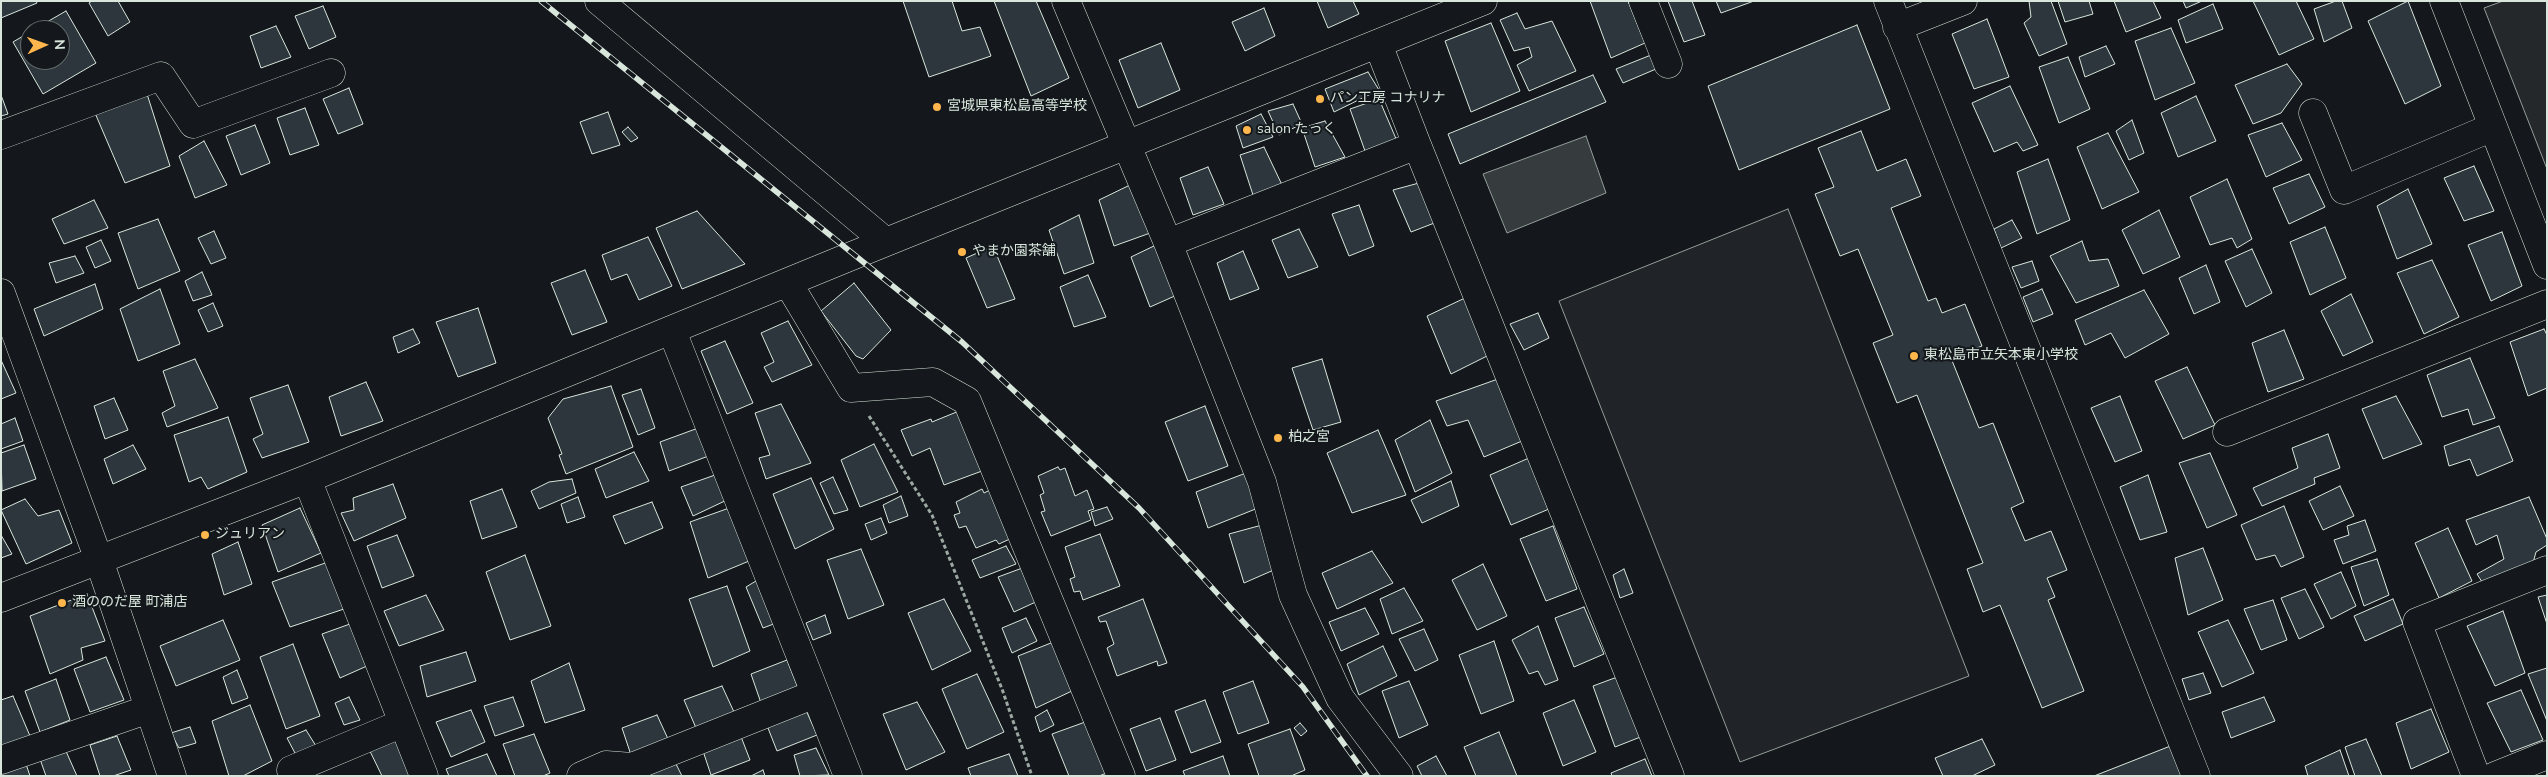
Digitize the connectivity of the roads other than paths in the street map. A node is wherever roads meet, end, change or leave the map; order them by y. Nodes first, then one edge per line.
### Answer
1 (599, 1) edge
2 (1066, 1) edge
3 (1643, 1) edge
4 (1888, 1) edge
5 (1962, 1) edge
6 (2444, 1) edge
7 (1471, 3) edge
8 (1897, 27) junction
9 (1378, 44) junction
10 (1668, 64) dead end
11 (331, 73) dead end
12 (2314, 113) dead end
13 (2493, 127) junction
14 (1, 135) edge
15 (1417, 145) junction
16 (1126, 146) junction
17 (886, 242) junction
18 (1168, 243) junction
19 (2547, 265) edge
20 (788, 282) junction
21 (1, 293) edge
22 (2547, 304) edge
23 (672, 331) junction
24 (2226, 432) dead end
25 (307, 479) junction
26 (99, 560) junction
27 (2547, 570) edge
28 (1, 598) edge
29 (815, 694) junction
30 (150, 709) junction
31 (403, 723) junction
32 (2547, 755) edge
33 (1, 760) edge
34 (290, 770) dead end
35 (172, 776) edge
36 (424, 776) edge
37 (581, 776) edge
38 (848, 776) edge
39 (1121, 776) edge
40 (1399, 776) edge
41 (1670, 776) edge
42 (2196, 776) edge
43 (2476, 776) edge
44 (2495, 776) edge

1 - 17 street
2 - 16 street
3 - 10 street
4 - 8 street
5 - 8 street
6 - 13 street
7 - 9 street
8 - 42 street
9 - 15 street
9 - 16 street
11 - 14 street
12 - 13 street
13 - 19 street
15 - 18 street
15 - 41 street
16 - 17 street
16 - 18 street
17 - 20 street
18 - 40 street
20 - 23 street
20 - 39 street
21 - 26 street
22 - 24 street
23 - 25 street
23 - 29 street
25 - 26 street
25 - 31 street
26 - 28 street
26 - 30 street
27 - 43 street
29 - 37 street
29 - 38 street
30 - 33 street
30 - 35 street
31 - 34 street
31 - 36 street
32 - 44 street

